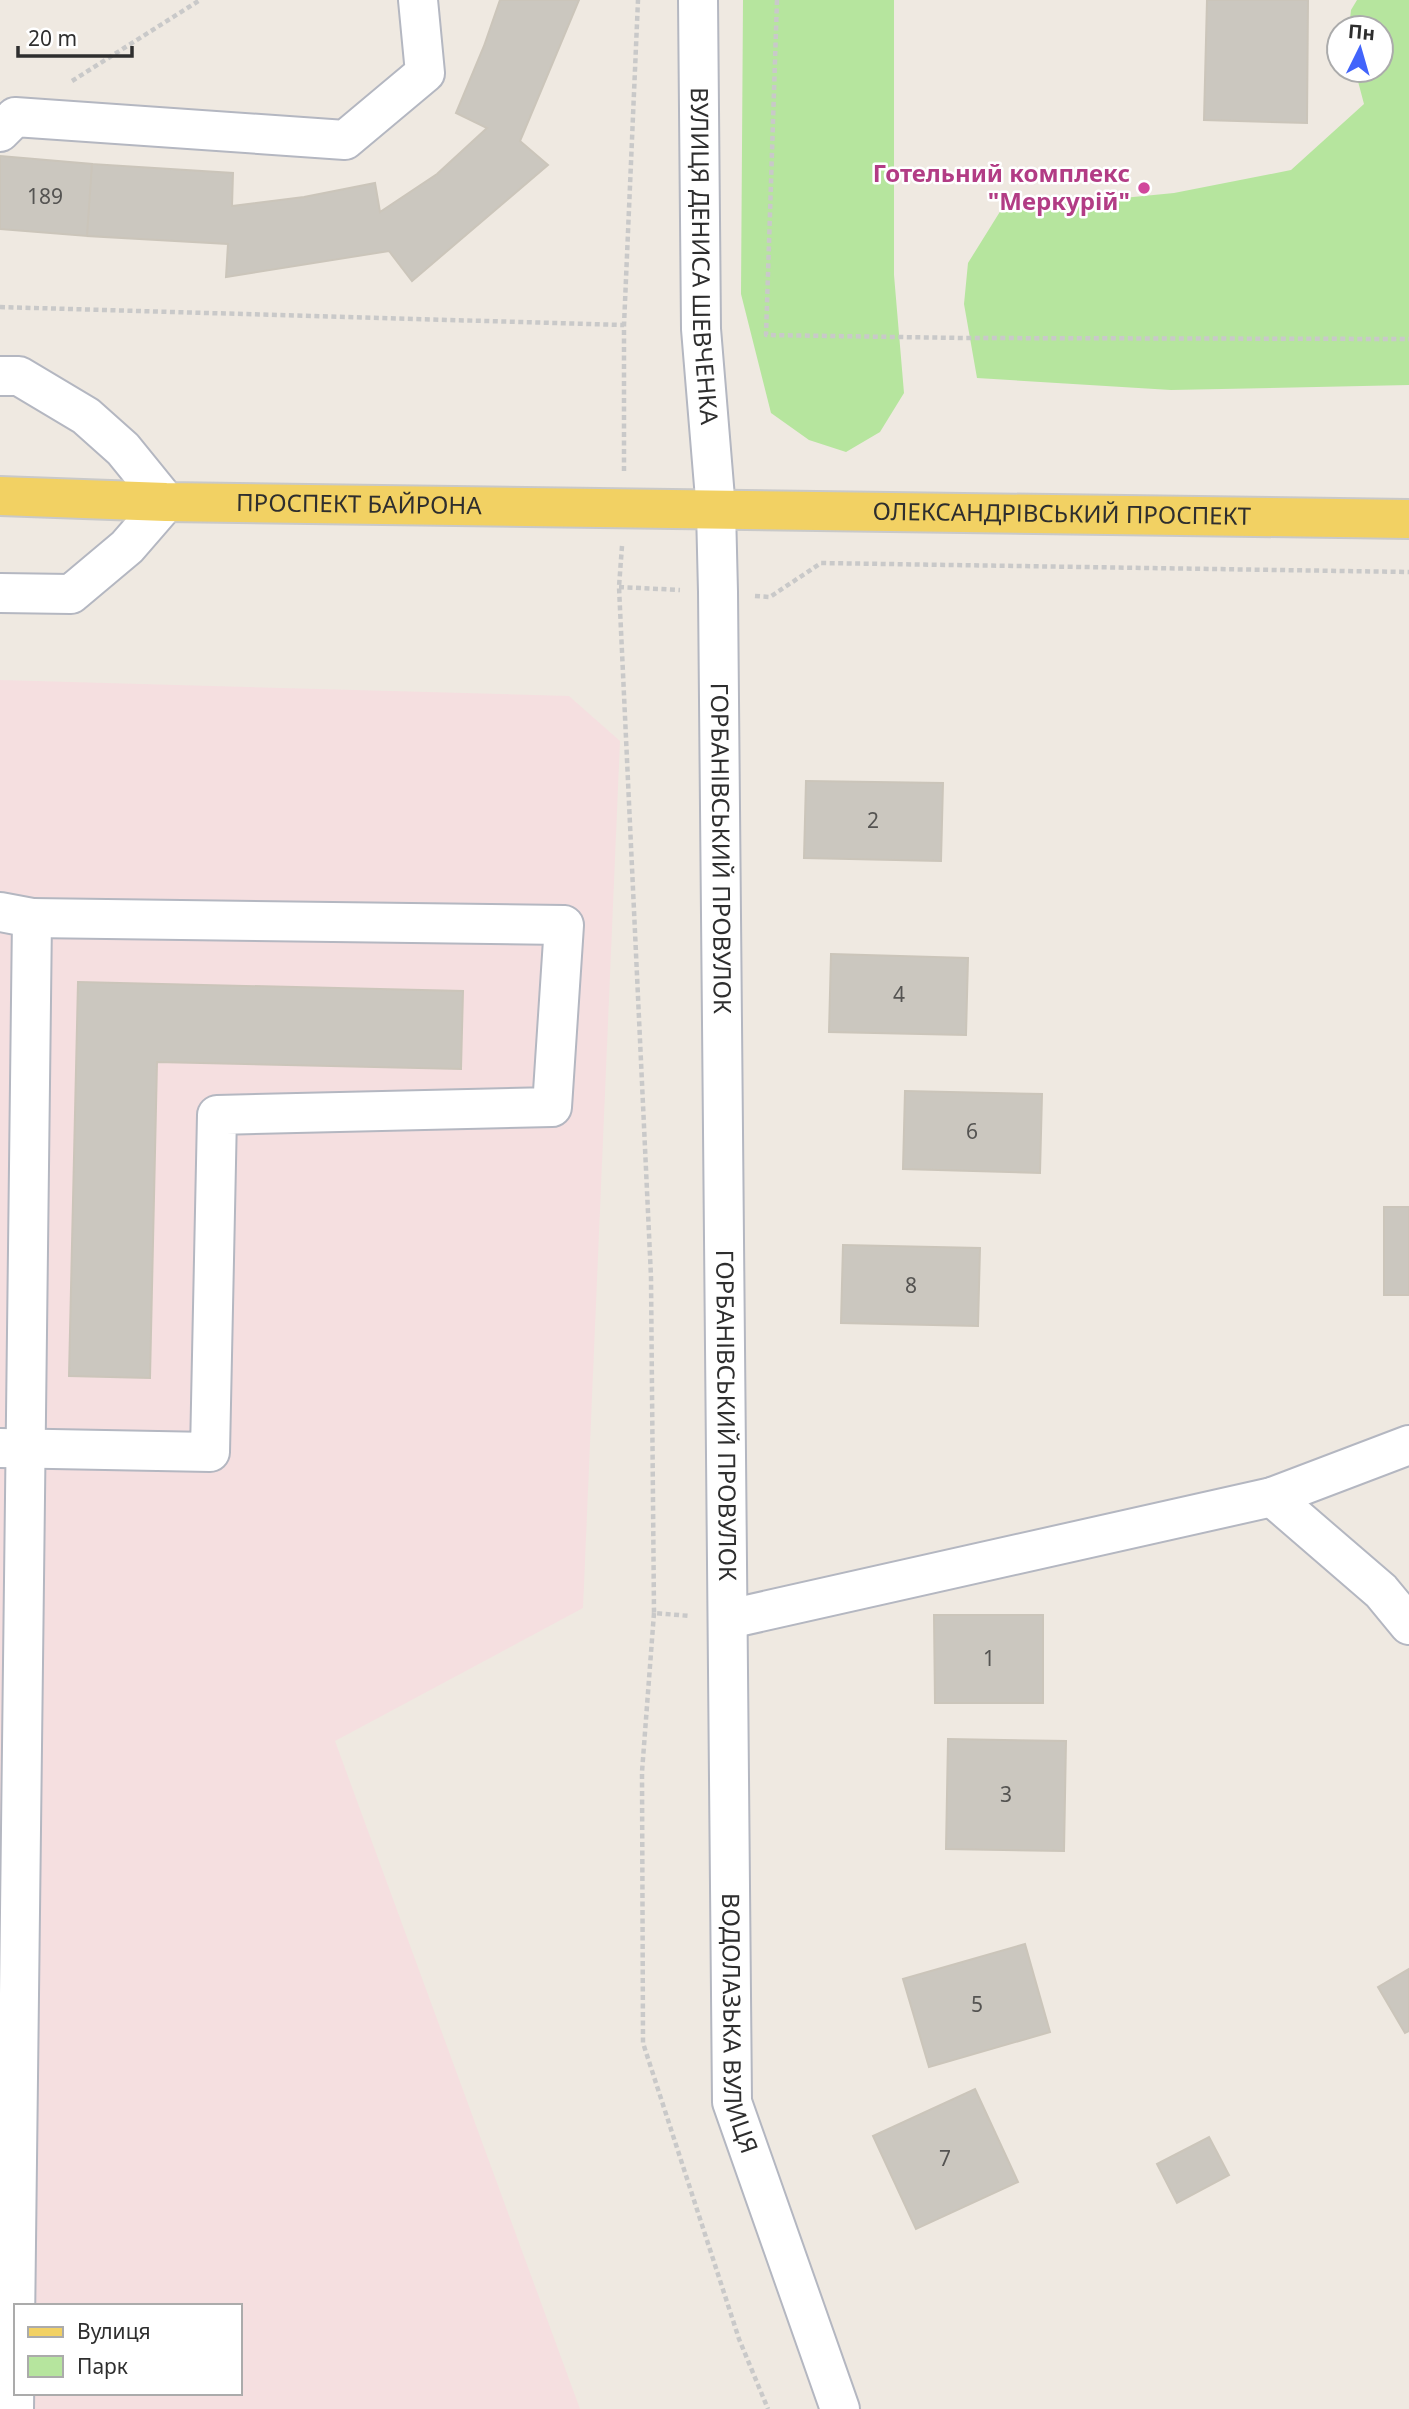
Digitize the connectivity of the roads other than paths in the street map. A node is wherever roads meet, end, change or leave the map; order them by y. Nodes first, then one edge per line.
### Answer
1 (418, 0) edge
2 (698, 0) edge
3 (8, 125) edge
4 (6, 371) edge
5 (0, 496) edge
6 (166, 502) junction
7 (716, 510) junction
8 (1409, 519) edge
9 (0, 593) edge
10 (16, 915) edge
11 (15, 1118) edge
12 (14, 1255) edge
13 (1409, 1445) edge
14 (13, 1448) edge
15 (1272, 1497) junction
16 (729, 1619) junction
17 (1409, 1625) edge
18 (15, 2304) edge
19 (840, 2409) edge

1 - 3 street
2 - 7 street, ВУЛИЦЯ ДЕНИСА ШЕВЧЕНКА
4 - 6 street
5 - 6 main road, ПРОСПЕКТ БАЙРОНА
6 - 7 main road, ПРОСПЕКТ БАЙРОНА
6 - 9 street
7 - 8 main road, ОЛЕКСАНДРІВСЬКИЙ ПРОСПЕКТ
7 - 16 street, ГОРБАНІВСЬКИЙ ПРОВУЛОК
10 - 11 street
10 - 14 street
11 - 12 street
12 - 14 street
13 - 15 street, ГОРБАНІВСЬКИЙ ПРОВУЛОК
14 - 18 street
15 - 16 street, ГОРБАНІВСЬКИЙ ПРОВУЛОК
15 - 17 street
16 - 19 street, ВОДОЛАЗЬКА ВУЛИЦЯ

